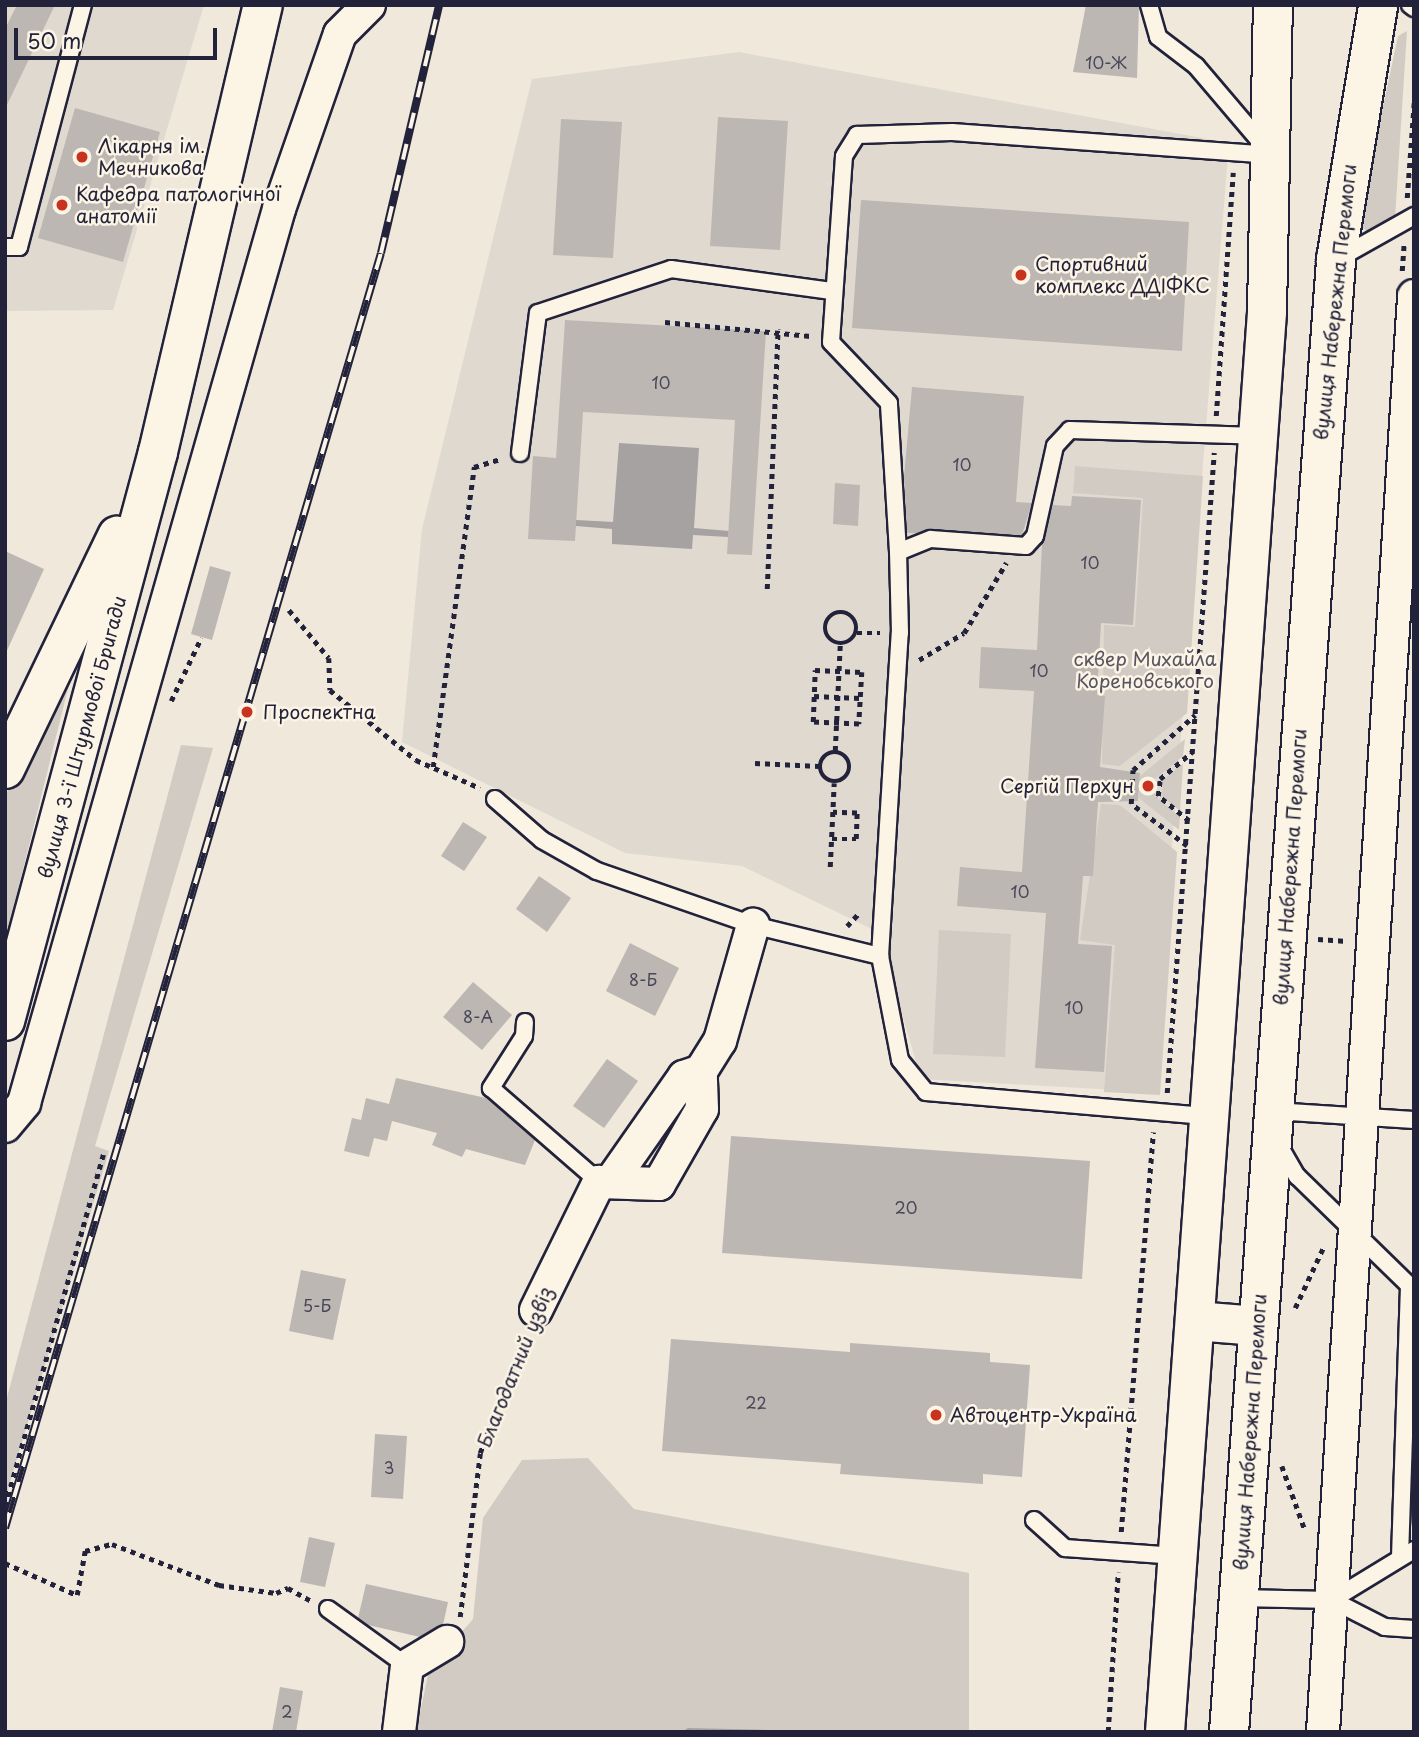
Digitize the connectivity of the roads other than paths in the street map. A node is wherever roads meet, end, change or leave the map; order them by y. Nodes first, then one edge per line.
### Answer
1 (83, 5) edge
2 (263, 5) edge
3 (369, 5) edge
4 (1149, 5) edge
5 (1273, 5) edge
6 (1378, 5) edge
7 (1272, 156) junction
8 (1414, 216) edge
9 (5, 247) edge
10 (1336, 260) junction
11 (832, 291) junction
12 (1414, 296) edge
13 (1257, 436) junction
14 (158, 452) junction
15 (520, 453) road end
16 (898, 552) junction
17 (5, 769) edge
18 (495, 799) road end
19 (753, 925) junction
20 (880, 956) junction
21 (5, 1021) edge
22 (525, 1022) dead end
23 (1208, 1116) junction
24 (1358, 1116) junction
25 (1414, 1120) edge
26 (1273, 1122) junction
27 (5, 1126) edge
28 (606, 1181) junction
29 (1347, 1222) junction
30 (1412, 1289) edge
31 (536, 1310) road end
32 (1195, 1321) junction
33 (1258, 1326) junction
34 (1034, 1520) dead end
35 (1407, 1554) edge
36 (1177, 1556) junction
37 (1238, 1598) junction
38 (1332, 1600) junction
39 (328, 1609) road end
40 (1414, 1629) edge
41 (447, 1642) road end
42 (407, 1666) junction
43 (399, 1732) edge
44 (1165, 1732) edge
45 (1229, 1732) edge
46 (1323, 1732) edge

1 - 9 lane
2 - 14 main road, вулиця 3-ї Штурмової Бригади
3 - 27 street
4 - 7 lane
5 - 7 main road
6 - 10 main road, вулиця Набережна Перемоги
7 - 11 lane
7 - 13 main road
8 - 10 lane
10 - 26 main road, вулиця Набережна Перемоги
11 - 15 lane
11 - 16 lane
12 - 24 street
13 - 16 lane
13 - 23 main road
14 - 17 main road, вулиця 3-ї Штурмової Бригади
14 - 21 main road, вулиця 3-ї Штурмової Бригади
16 - 20 lane
18 - 19 lane
19 - 20 lane
19 - 28 street
20 - 23 lane
22 - 28 lane
23 - 32 main road
24 - 25 lane
24 - 26 lane
24 - 29 street
26 - 29 lane
26 - 33 main road, вулиця Набережна Перемоги
28 - 31 street, Благодатний узвіз
29 - 30 lane
29 - 38 street
30 - 35 lane
32 - 33 main road
32 - 36 main road
33 - 37 main road, вулиця Набережна Перемоги
34 - 36 lane
35 - 38 lane
36 - 44 main road
37 - 38 lane
37 - 45 main road, вулиця Набережна Перемоги
38 - 40 lane
38 - 46 street
39 - 42 lane
41 - 42 street
42 - 43 street

